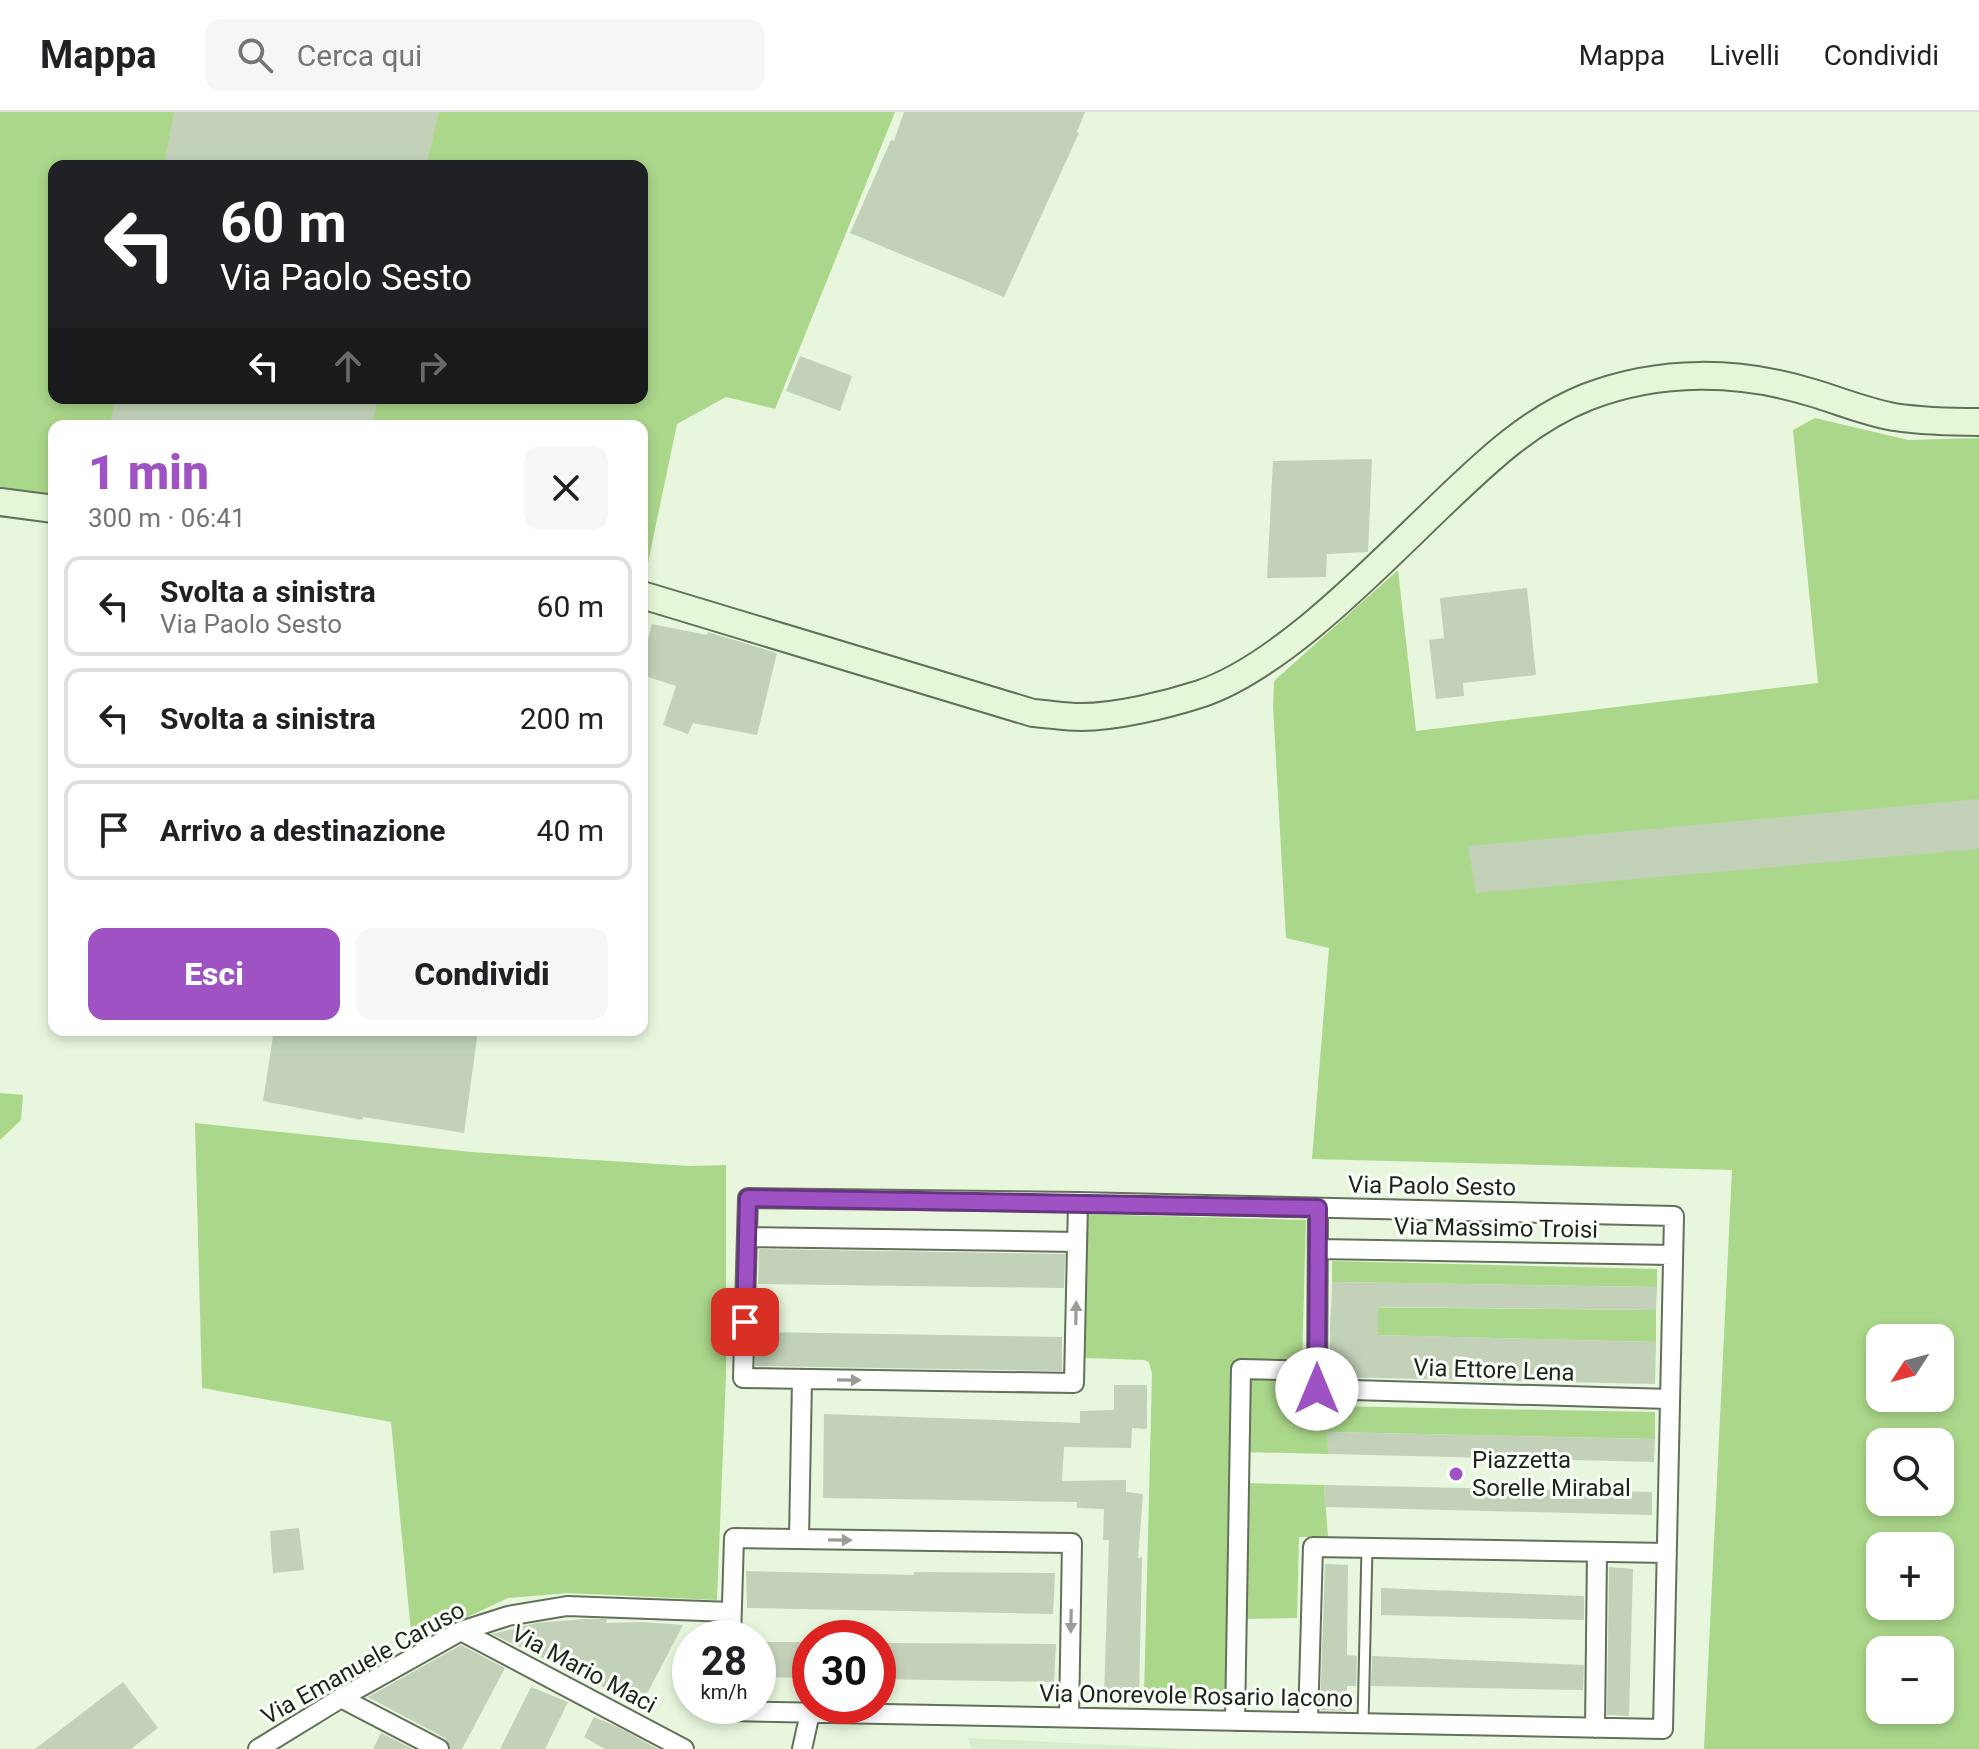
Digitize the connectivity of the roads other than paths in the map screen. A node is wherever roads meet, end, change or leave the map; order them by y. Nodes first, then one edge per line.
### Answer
1 (1979, 422) edge
2 (0, 502) edge
3 (48, 508) edge
4 (648, 597) edge
5 (1078, 1202) junction
6 (1318, 1208) junction
7 (747, 1237) junction
8 (1077, 1242) junction
9 (1318, 1249) junction
10 (1673, 1255) junction
11 (802, 1379) junction
12 (1317, 1380) junction
13 (1670, 1399) junction
14 (799, 1539) junction
15 (1367, 1548) junction
16 (1597, 1552) junction
17 (1667, 1553) junction
18 (731, 1612) junction
19 (731, 1620) edge
20 (461, 1631) junction
21 (341, 1698) junction
22 (896, 1714) edge
23 (1069, 1717) junction
24 (1235, 1721) junction
25 (1308, 1722) junction
26 (1363, 1723) junction
27 (808, 1724) edge
28 (1595, 1728) junction
29 (258, 1749) edge
30 (439, 1749) edge
31 (684, 1749) edge
32 (802, 1749) edge

1 - 4 street
2 - 3 street
5 - 6 street, Via Paolo Sesto
5 - 7 street, Via Paolo Sesto
5 - 8 street
6 - 9 street
6 - 10 street, Via Paolo Sesto
7 - 8 street
7 - 11 street
11 -> 8 street
9 - 10 street, Via Massimo Troisi
9 - 12 street
10 - 13 street
11 - 14 street
12 - 13 street, Via Ettore Lena
12 - 24 street, Via Ettore Lena
13 - 17 street
14 - 18 street
14 -> 23 street
15 - 16 street
15 - 25 street
15 - 26 lane
16 - 17 street
16 - 28 street
17 - 28 street, Via Onorevole Rosario Iacono
18 - 19 street
18 - 20 street, Via Emanuele Caruso
20 - 21 street, Via Emanuele Caruso
20 - 31 street, Via Mario Maci
21 - 29 street, Via Emanuele Caruso
21 - 30 street
22 - 23 street, Via Onorevole Rosario Iacono
23 - 24 street, Via Onorevole Rosario Iacono
24 - 25 street, Via Onorevole Rosario Iacono
25 - 26 street, Via Onorevole Rosario Iacono
26 - 28 street, Via Onorevole Rosario Iacono
27 - 32 street

